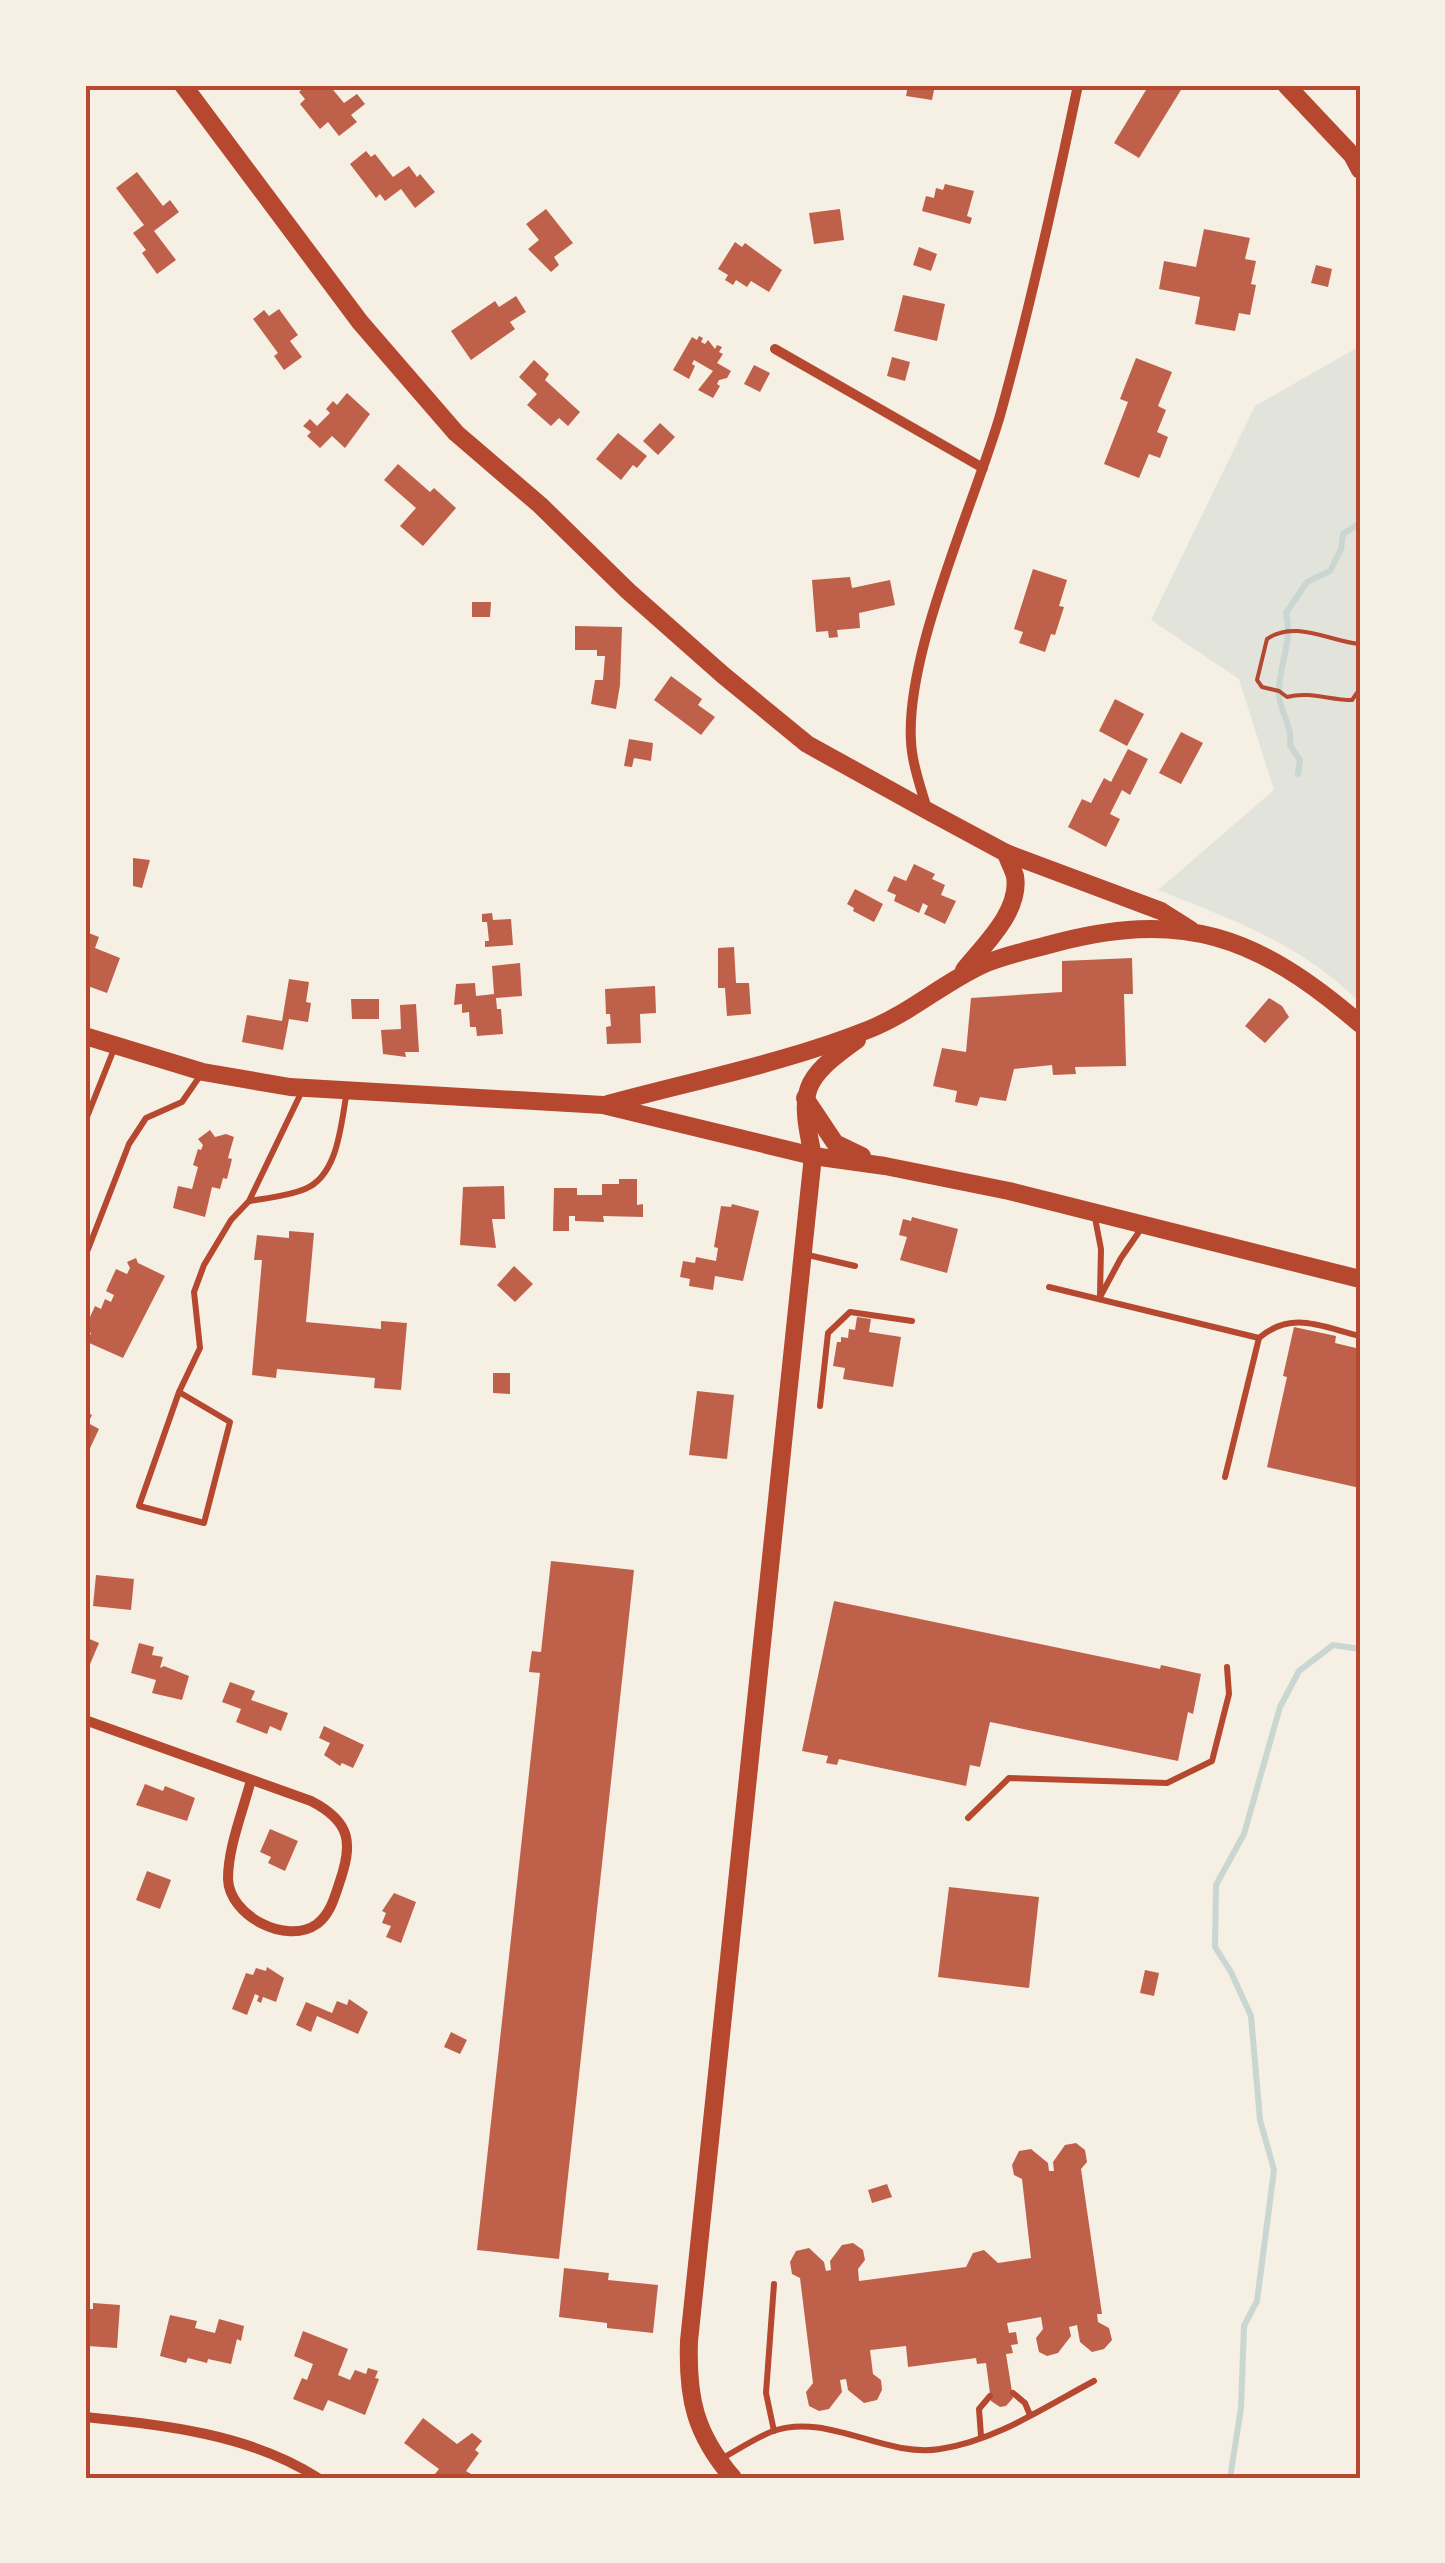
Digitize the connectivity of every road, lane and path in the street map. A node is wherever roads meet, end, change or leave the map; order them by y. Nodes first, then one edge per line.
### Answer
1 (183, 85) edge
2 (1078, 85) edge
3 (1286, 85) edge
4 (1360, 170) edge
5 (775, 349) dead end
6 (984, 468) junction
7 (1360, 644) edge
8 (1360, 671) edge
9 (928, 811) junction
10 (1006, 853) junction
11 (1191, 930) junction
12 (958, 977) junction
13 (1360, 1024) edge
14 (873, 1028) junction
15 (85, 1036) edge
16 (115, 1046) junction
17 (202, 1072) junction
18 (304, 1088) junction
19 (347, 1090) junction
20 (805, 1098) junction
21 (603, 1105) junction
22 (85, 1122) edge
23 (813, 1156) junction
24 (884, 1166) junction
25 (249, 1201) junction
26 (1093, 1212) junction
27 (1145, 1224) junction
28 (802, 1254) junction
29 (85, 1257) edge
30 (855, 1266) dead end
31 (1360, 1279) edge
32 (1049, 1287) dead end
33 (1100, 1297) junction
34 (912, 1321) dead end
35 (1360, 1336) edge
36 (1259, 1338) junction
37 (179, 1392) junction
38 (820, 1406) dead end
39 (1224, 1477) dead end
40 (1227, 1667) dead end
41 (85, 1720) edge
42 (251, 1780) junction
43 (968, 1818) dead end
44 (774, 2284) dead end
45 (1094, 2381) dead end
46 (1013, 2394) dead end
47 (990, 2396) dead end
48 (1030, 2415) junction
49 (85, 2418) edge
50 (774, 2431) junction
51 (981, 2436) junction
52 (718, 2461) junction
53 (318, 2478) edge
54 (733, 2478) edge

1 - 9 main road
2 - 6 street
3 - 4 main road
5 - 6 street
6 - 9 street
7 - 8 path
9 - 10 main road
10 - 11 main road
10 - 12 main road
11 - 12 main road
11 - 13 main road
12 - 14 main road
14 - 20 main road
14 - 21 main road
15 - 16 main road
16 - 17 main road
16 - 22 lane
17 - 18 main road
17 - 29 lane
18 - 19 main road
18 - 25 lane
19 - 21 main road
19 - 25 lane
20 - 23 main road
20 - 24 main road
21 - 23 main road
23 - 24 main road
23 - 28 main road
24 - 26 main road
25 - 37 lane
26 - 27 main road
26 - 33 lane
27 - 31 main road
27 - 33 lane
28 - 30 lane
28 - 52 main road
32 - 33 lane
33 - 36 lane
34 - 38 lane
35 - 36 lane
36 - 39 lane
37 - 37 lane
40 - 43 lane
41 - 42 street
42 - 42 street
44 - 50 lane
45 - 48 lane
46 - 48 lane
47 - 51 lane
48 - 51 lane
49 - 53 street
50 - 51 lane
50 - 52 lane
52 - 54 main road

